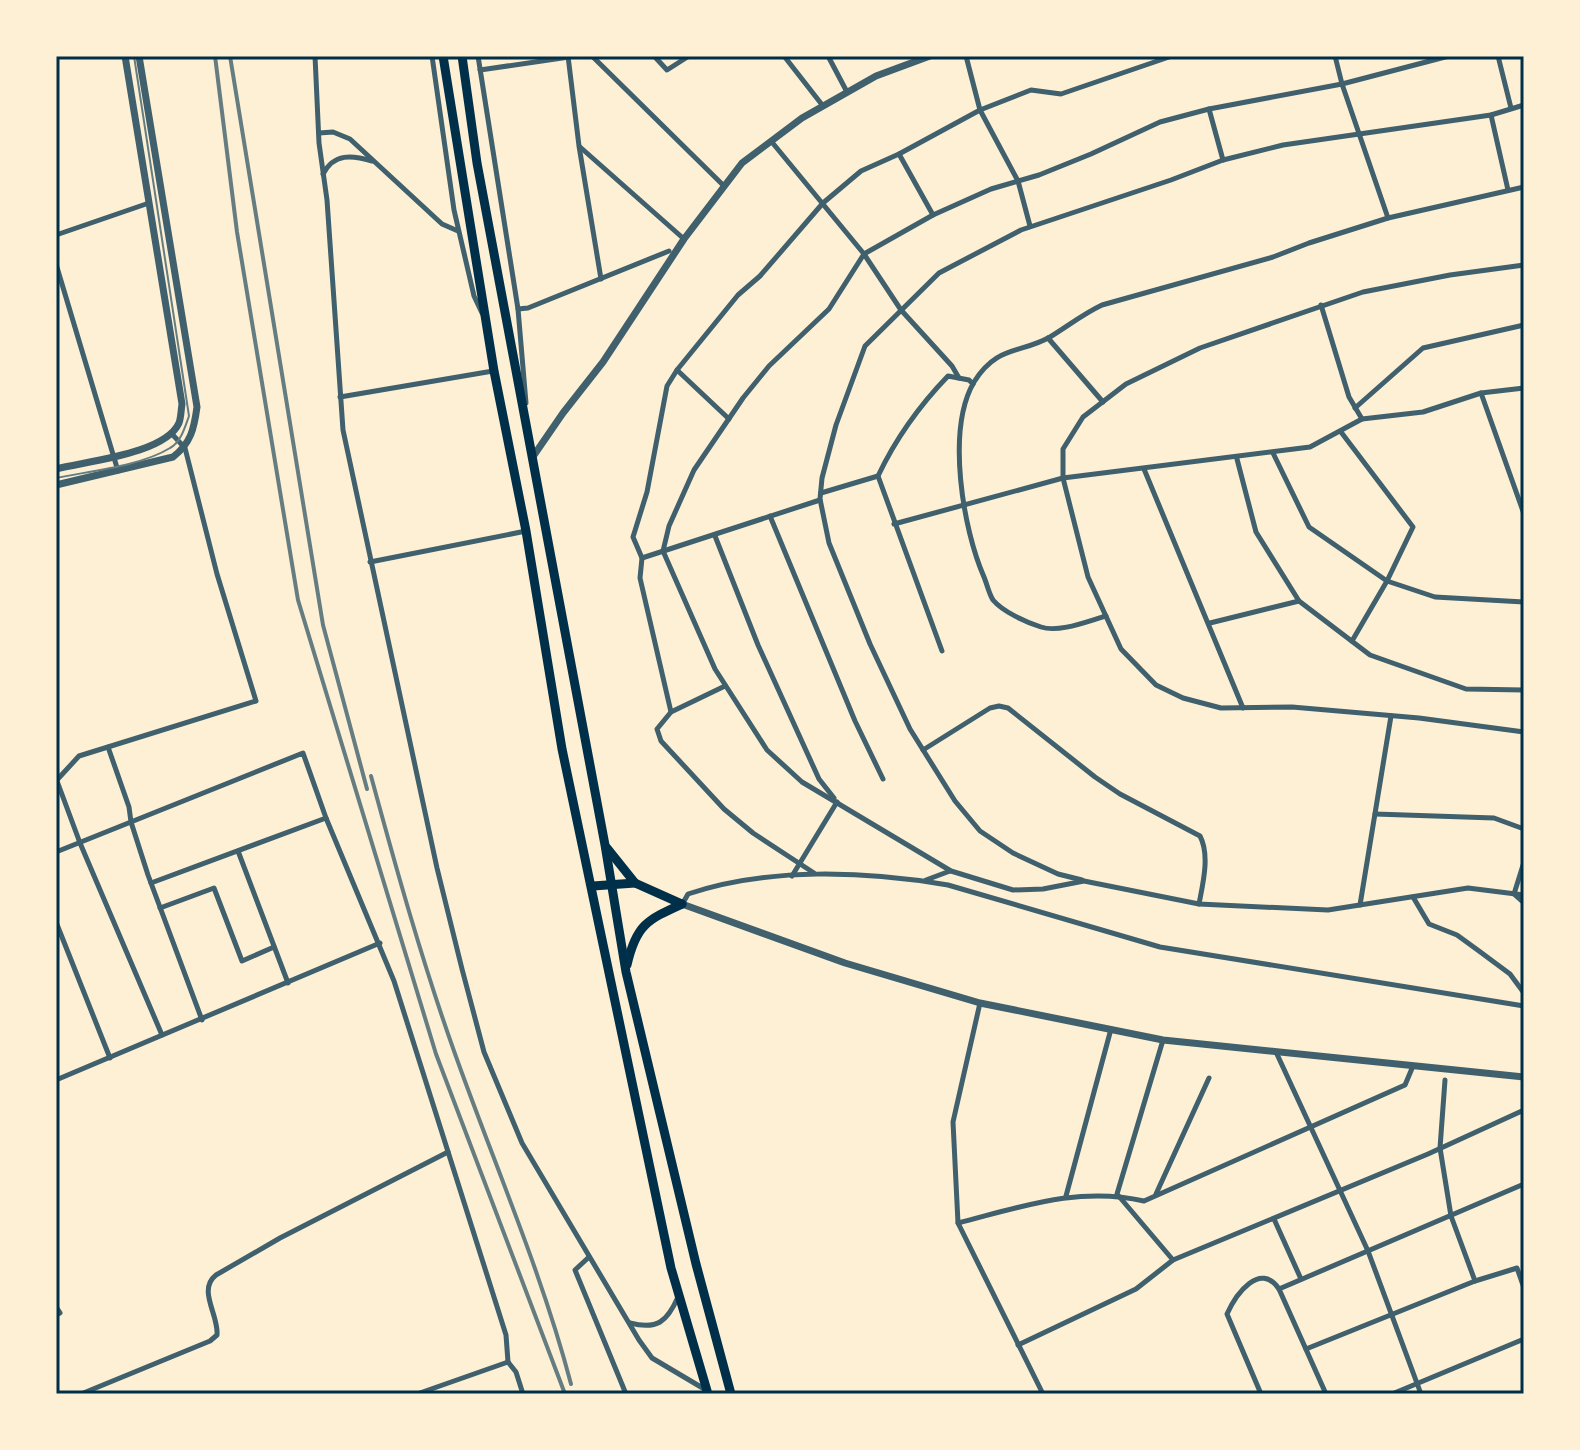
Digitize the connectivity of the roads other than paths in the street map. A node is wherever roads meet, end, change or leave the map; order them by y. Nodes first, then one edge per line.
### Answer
1 (125, 56) edge
2 (139, 56) edge
3 (315, 56) edge
4 (432, 56) edge
5 (443, 56) edge
6 (462, 56) edge
7 (478, 56) edge
8 (568, 56) edge
9 (592, 56) edge
10 (654, 56) edge
11 (689, 56) edge
12 (784, 56) edge
13 (828, 56) edge
14 (930, 56) edge
15 (966, 56) edge
16 (1172, 56) edge
17 (1335, 56) edge
18 (1449, 56) edge
19 (1498, 56) edge
20 (480, 70) junction
21 (1342, 84) junction
22 (847, 92) junction
23 (1524, 105) edge
24 (823, 106) junction
25 (1511, 108) junction
26 (1209, 109) junction
27 (980, 110) junction
28 (1491, 115) junction
29 (319, 133) junction
30 (1360, 134) junction
31 (771, 141) junction
32 (579, 146) junction
33 (899, 154) junction
34 (1223, 160) junction
35 (374, 162) junction
36 (323, 175) junction
37 (1018, 181) junction
38 (724, 186) junction
39 (1524, 187) edge
40 (1508, 190) junction
41 (150, 202) junction
42 (823, 203) junction
43 (933, 215) junction
44 (1388, 218) junction
45 (1030, 226) junction
46 (459, 232) junction
47 (56, 235) edge
48 (684, 239) junction
49 (669, 251) dead end
50 (864, 254) junction
51 (56, 264) edge
52 (1524, 265) edge
53 (57, 272) edge
54 (601, 279) junction
55 (1321, 305) junction
56 (518, 309) junction
57 (901, 310) junction
58 (487, 324) junction
59 (1524, 325) edge
60 (1048, 338) junction
61 (677, 370) junction
62 (494, 371) junction
63 (959, 378) junction
64 (973, 384) junction
65 (1524, 388) edge
66 (1481, 393) junction
67 (340, 397) junction
68 (1103, 402) junction
69 (1355, 408) junction
70 (729, 419) junction
71 (1362, 419) junction
72 (1341, 432) junction
73 (171, 433) junction
74 (185, 448) junction
75 (1273, 453) junction
76 (114, 455) junction
77 (1237, 459) junction
78 (531, 460) junction
79 (56, 469) edge
80 (1144, 469) junction
81 (118, 471) junction
82 (878, 476) junction
83 (1063, 478) junction
84 (56, 485) edge
85 (1520, 490) edge
86 (820, 496) junction
87 (964, 506) junction
88 (1524, 514) edge
89 (770, 516) junction
90 (894, 524) junction
91 (526, 531) junction
92 (715, 536) junction
93 (663, 551) junction
94 (642, 558) junction
95 (370, 562) junction
96 (1387, 581) junction
97 (1299, 601) junction
98 (1524, 602) edge
99 (1106, 616) junction
100 (1210, 623) junction
101 (1352, 641) junction
102 (942, 651) dead end
103 (725, 686) junction
104 (1524, 690) edge
105 (1243, 708) junction
106 (671, 712) junction
107 (1391, 716) junction
108 (1524, 732) edge
109 (108, 747) junction
110 (923, 750) junction
111 (883, 779) dead end
112 (57, 781) edge
113 (837, 802) junction
114 (1375, 814) junction
115 (326, 818) junction
116 (131, 822) junction
117 (1524, 829) edge
118 (80, 843) junction
119 (605, 845) junction
120 (238, 851) junction
121 (56, 852) edge
122 (1524, 862) edge
123 (800, 864) junction
124 (951, 871) junction
125 (814, 873) junction
126 (792, 876) junction
127 (922, 881) junction
128 (1084, 881) junction
129 (151, 883) junction
130 (635, 883) junction
131 (611, 885) junction
132 (593, 886) junction
133 (1514, 894) junction
134 (1524, 895) edge
135 (1413, 897) junction
136 (1524, 903) edge
137 (682, 904) junction
138 (1199, 904) junction
139 (1360, 905) junction
140 (160, 908) junction
141 (56, 922) edge
142 (380, 943) junction
143 (274, 947) junction
144 (626, 972) junction
145 (288, 983) junction
146 (1524, 993) edge
147 (980, 1003) junction
148 (1524, 1006) edge
149 (202, 1020) junction
150 (1111, 1029) junction
151 (162, 1035) junction
152 (1163, 1040) junction
153 (1276, 1051) junction
154 (110, 1058) junction
155 (1413, 1066) junction
156 (56, 1068) edge
157 (1524, 1077) edge
158 (1209, 1078) dead end
159 (58, 1079) edge
160 (1445, 1080) dead end
161 (1524, 1110) edge
162 (1310, 1127) junction
163 (1440, 1148) junction
164 (448, 1152) junction
165 (1524, 1184) edge
166 (1341, 1189) junction
167 (1117, 1194) junction
168 (1156, 1195) junction
169 (1066, 1196) junction
170 (1451, 1216) junction
171 (1274, 1219) junction
172 (958, 1223) junction
173 (1368, 1251) junction
174 (589, 1257) junction
175 (1173, 1260) junction
176 (1524, 1264) edge
177 (1517, 1268) junction
178 (1301, 1279) junction
179 (1475, 1281) junction
180 (1524, 1287) edge
181 (1279, 1289) junction
182 (679, 1296) junction
183 (56, 1307) edge
184 (56, 1315) edge
185 (1391, 1315) junction
186 (630, 1323) junction
187 (1524, 1339) edge
188 (1018, 1345) junction
189 (1306, 1349) junction
190 (508, 1362) junction
191 (1416, 1383) junction
192 (708, 1392) edge
193 (81, 1394) edge
194 (417, 1394) edge
195 (523, 1394) edge
196 (626, 1394) edge
197 (731, 1394) edge
198 (1043, 1394) edge
199 (1261, 1394) edge
200 (1326, 1394) edge
201 (1392, 1394) edge
202 (1421, 1394) edge

1 - 41 street
2 - 74 street
3 - 29 street
4 - 46 street
5 - 58 highway
6 - 78 highway
7 - 20 street
8 - 20 street
8 - 32 street
9 - 38 street
10 - 11 street
12 - 24 street
13 - 22 street
14 - 22 street
15 - 27 street
16 - 27 street
17 - 21 street
18 - 21 street
19 - 25 street
20 - 56 street
21 - 26 street
21 - 30 street
22 - 24 street
23 - 25 street
24 - 31 street
25 - 28 street
26 - 34 street
26 - 37 street
27 - 33 street
27 - 37 street
28 - 30 street
28 - 40 street
29 - 35 street
29 - 36 street
30 - 34 street
30 - 44 street
31 - 38 street
31 - 42 street
32 - 48 street
32 - 54 street
33 - 42 street
33 - 43 street
34 - 45 street
35 - 36 street
35 - 46 street
36 - 67 street
37 - 43 street
37 - 45 street
38 - 48 street
39 - 40 street
40 - 44 street
41 - 47 street
41 - 73 street
42 - 50 street
42 - 61 street
43 - 50 street
44 - 60 street
45 - 57 street
46 - 58 street
48 - 78 street
49 - 54 street
50 - 57 street
50 - 70 street
51 - 53 street
52 - 55 street
53 - 76 street
54 - 56 street
55 - 68 street
55 - 69 street
56 - 78 street
57 - 63 street
57 - 86 street
58 - 62 highway
59 - 69 street
60 - 64 street
60 - 68 street
61 - 70 street
61 - 94 street
62 - 67 street
62 - 91 highway
63 - 64 street
63 - 82 street
64 - 87 street
65 - 66 street
66 - 71 street
66 - 85 street
67 - 95 street
68 - 83 street
69 - 71 street
70 - 93 street
71 - 72 street
72 - 75 street
72 - 96 street
73 - 74 street
73 - 76 street
74 - 81 street
74 - 109 street
75 - 77 street
75 - 96 street
76 - 79 street
76 - 81 street
77 - 80 street
77 - 97 street
78 - 119 highway
80 - 83 street
80 - 100 street
81 - 84 street
82 - 86 street
82 - 90 street
83 - 87 street
83 - 99 street
85 - 88 street
86 - 89 street
86 - 110 street
87 - 90 street
87 - 99 street
89 - 92 street
89 - 111 street
90 - 102 street
91 - 95 street
91 - 132 highway
92 - 93 street
92 - 113 street
93 - 94 street
93 - 103 street
94 - 106 street
95 - 174 street
96 - 98 street
96 - 101 street
97 - 100 street
97 - 101 street
99 - 105 street
100 - 105 street
101 - 104 street
103 - 106 street
103 - 113 street
105 - 107 street
106 - 123 street
107 - 108 street
107 - 114 street
109 - 112 street
109 - 116 street
110 - 128 street
110 - 138 street
112 - 118 street
113 - 123 street
113 - 124 street
114 - 117 street
114 - 139 street
115 - 116 street
115 - 120 street
115 - 142 street
116 - 118 street
116 - 129 street
118 - 121 street
118 - 151 street
119 - 130 highway
119 - 131 highway
120 - 129 street
120 - 143 street
122 - 133 street
123 - 125 street
123 - 126 street
124 - 127 street
124 - 128 street
125 - 126 street
125 - 127 street
126 - 137 street
127 - 148 street
128 - 138 street
129 - 140 street
130 - 131 highway
130 - 137 highway
131 - 132 highway
131 - 144 highway
132 - 182 highway
133 - 134 street
133 - 135 street
133 - 136 street
135 - 139 street
135 - 146 street
137 - 144 highway
137 - 147 street
138 - 139 street
140 - 143 street
140 - 149 street
141 - 154 street
142 - 145 street
142 - 164 street
143 - 145 street
144 - 197 highway
145 - 149 street
147 - 150 street
147 - 172 street
149 - 151 street
150 - 152 street
150 - 169 street
151 - 154 street
152 - 153 street
152 - 167 street
153 - 155 street
153 - 162 street
154 - 159 street
155 - 157 street
155 - 162 street
156 - 159 street
158 - 168 street
160 - 163 street
161 - 163 street
162 - 166 street
162 - 168 street
163 - 166 street
163 - 170 street
164 - 190 street
164 - 193 street
165 - 170 street
166 - 171 street
166 - 173 street
167 - 168 street
167 - 169 street
167 - 175 street
169 - 172 street
170 - 173 street
170 - 179 street
171 - 175 street
171 - 178 street
172 - 188 street
173 - 178 street
173 - 185 street
174 - 186 street
174 - 196 street
175 - 188 street
176 - 177 street
177 - 179 street
177 - 180 street
178 - 181 street
179 - 185 street
181 - 189 street
181 - 199 street
182 - 186 street
182 - 192 highway
183 - 184 street
185 - 189 street
185 - 191 street
186 - 192 street
187 - 191 street
188 - 198 street
189 - 200 street
190 - 194 street
190 - 195 street
191 - 201 street
191 - 202 street

